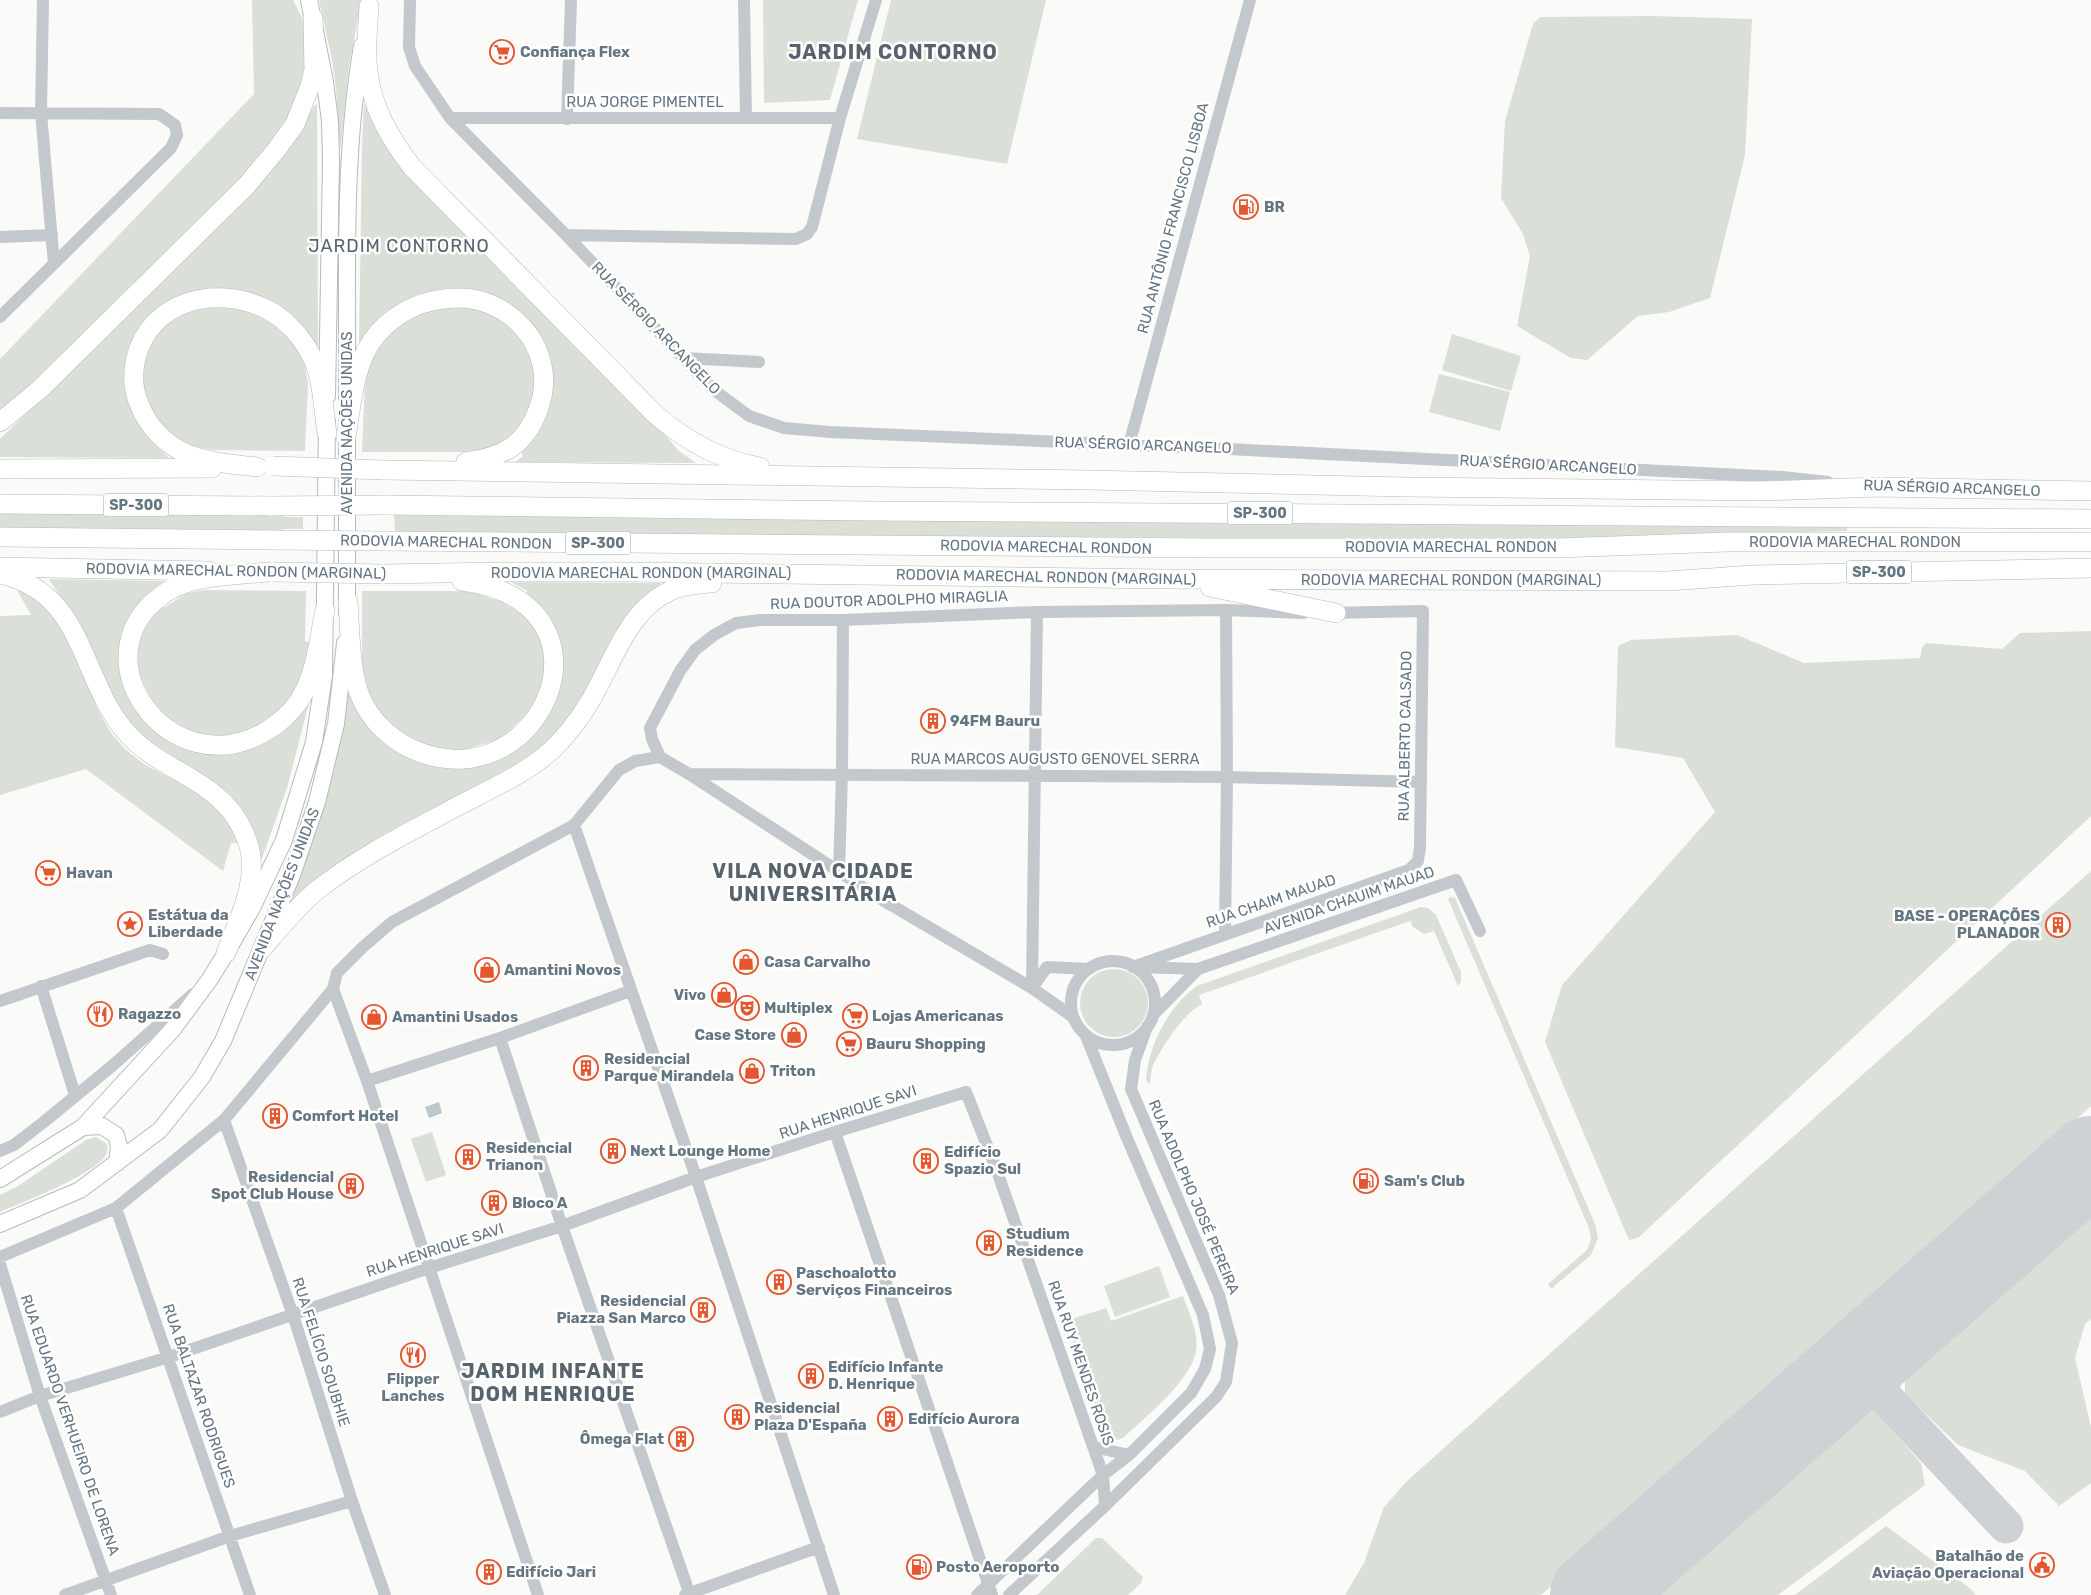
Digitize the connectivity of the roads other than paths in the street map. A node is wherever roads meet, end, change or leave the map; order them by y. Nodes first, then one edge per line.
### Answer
1 (43, 0) edge
2 (301, 0) edge
3 (410, 0) edge
4 (570, 0) edge
5 (744, 0) edge
6 (876, 0) edge
7 (1250, 0) edge
8 (370, 3) edge
9 (311, 9) edge
10 (0, 113) edge
11 (41, 113) junction
12 (450, 118) junction
13 (746, 118) junction
14 (840, 118) junction
15 (567, 119) junction
16 (52, 235) junction
17 (566, 235) junction
18 (0, 237) edge
19 (54, 264) junction
20 (0, 317) edge
21 (684, 358) junction
22 (758, 362) dead end
23 (0, 422) edge
24 (327, 433) junction
25 (346, 438) junction
26 (1128, 444) junction
27 (265, 467) junction
28 (0, 469) edge
29 (410, 470) junction
30 (808, 476) junction
31 (1878, 487) junction
32 (2091, 491) edge
33 (0, 504) edge
34 (2091, 519) edge
35 (0, 537) edge
36 (2091, 542) edge
37 (0, 567) edge
38 (2091, 568) edge
39 (270, 572) junction
40 (0, 574) edge
41 (414, 574) junction
42 (779, 574) junction
43 (1165, 579) junction
44 (348, 602) junction
45 (325, 610) junction
46 (1226, 610) junction
47 (1423, 611) joint
48 (1037, 612) junction
49 (1336, 613) junction
50 (843, 620) junction
51 (660, 757) junction
52 (842, 773) junction
53 (689, 774) junction
54 (1035, 775) junction
55 (1227, 776) junction
56 (1421, 782) junction
57 (574, 825) junction
58 (1418, 861) joint
59 (838, 872) junction
60 (1480, 931) dead end
61 (1225, 934) junction
62 (262, 949) junction
63 (226, 953) junction
64 (163, 954) dead end
65 (1133, 967) junction
66 (1089, 969) junction
67 (1198, 969) junction
68 (210, 979) junction
69 (40, 986) junction
70 (1032, 988) junction
71 (332, 989) junction
72 (630, 991) junction
73 (0, 1001) edge
74 (1153, 1015) junction
75 (1073, 1017) junction
76 (1147, 1027) junction
77 (1086, 1036) junction
78 (500, 1038) junction
79 (367, 1081) junction
80 (966, 1092) joint
81 (75, 1095) junction
82 (224, 1120) junction
83 (83, 1127) junction
84 (835, 1132) junction
85 (0, 1151) edge
86 (117, 1163) junction
87 (696, 1177) junction
88 (0, 1179) edge
89 (116, 1208) junction
90 (0, 1224) edge
91 (562, 1226) junction
92 (0, 1257) edge
93 (0, 1264) edge
94 (429, 1268) junction
95 (293, 1315) junction
96 (169, 1357) junction
97 (40, 1396) junction
98 (0, 1412) edge
99 (1094, 1447) junction
100 (1129, 1454) junction
101 (1103, 1475) junction
102 (352, 1501) junction
103 (1105, 1506) junction
104 (230, 1536) junction
105 (819, 1547) junction
106 (106, 1579) junction
107 (989, 1590) edge
108 (65, 1595) edge
109 (111, 1595) edge
110 (250, 1595) edge
111 (385, 1595) edge
112 (538, 1595) edge
113 (688, 1595) edge
114 (834, 1595) edge
115 (977, 1595) edge
116 (1009, 1595) edge

1 - 11 street
2 - 9 street
3 - 12 street, RUA SÉRGIO ARCANGELO
4 - 15 street
5 - 13 street
6 - 14 street
7 - 26 street, RUA ANTÔNIO FRANCISCO LISBOA
8 - 25 main road, AVENIDA NAÇÕES UNIDAS
8 - 30 highway
9 - 23 highway
9 - 24 main road, AVENIDA NAÇÕES UNIDAS
10 - 11 street
11 - 16 street
11 - 19 street
12 - 15 street, RUA JORGE PIMENTEL
12 - 17 street, RUA SÉRGIO ARCANGELO
13 - 14 street, RUA JORGE PIMENTEL
13 - 15 street, RUA JORGE PIMENTEL
14 - 17 street
16 - 18 street
16 - 19 street
17 - 21 street, RUA SÉRGIO ARCANGELO
19 - 20 street
21 - 22 street
21 - 26 street, RUA SÉRGIO ARCANGELO
24 - 27 highway
24 - 45 main road, AVENIDA NAÇÕES UNIDAS
25 - 29 highway
25 - 44 main road, AVENIDA NAÇÕES UNIDAS
26 - 31 street, RUA SÉRGIO ARCANGELO
27 - 28 highway
27 - 29 highway, bridge
29 - 30 highway
30 - 31 highway
31 - 32 highway, RUA SÉRGIO ARCANGELO
33 - 34 highway, RODOVIA MARECHAL RONDON / SP-300, bridge
35 - 36 highway, RODOVIA MARECHAL RONDON / SP-300, bridge
37 - 39 highway, RODOVIA MARECHAL RONDON (MARGINAL)
38 - 43 highway, RODOVIA MARECHAL RONDON (MARGINAL) / SP-300
39 - 41 highway, RODOVIA MARECHAL RONDON (MARGINAL), bridge
39 - 45 highway
40 - 63 highway
41 - 42 highway, RODOVIA MARECHAL RONDON (MARGINAL)
41 - 44 highway
42 - 43 highway, RODOVIA MARECHAL RONDON (MARGINAL)
42 - 62 highway
43 - 49 highway
44 - 62 main road, AVENIDA NAÇÕES UNIDAS
45 - 63 main road, AVENIDA NAÇÕES UNIDAS
46 - 48 street, RUA DOUTOR ADOLPHO MIRAGLIA
46 - 49 street, RUA DOUTOR ADOLPHO MIRAGLIA
46 - 55 street
47 - 49 street, RUA DOUTOR ADOLPHO MIRAGLIA
47 - 56 street, RUA ALBERTO CALSADO
48 - 50 street, RUA DOUTOR ADOLPHO MIRAGLIA
48 - 54 street
50 - 51 street, RUA DOUTOR ADOLPHO MIRAGLIA
50 - 52 street
51 - 53 street
51 - 57 street
52 - 53 street, RUA MARCOS AUGUSTO GENOVEL SERRA
52 - 54 street, RUA MARCOS AUGUSTO GENOVEL SERRA
52 - 59 street
53 - 59 street
54 - 55 street, RUA MARCOS AUGUSTO GENOVEL SERRA
54 - 70 street
55 - 56 street, RUA MARCOS AUGUSTO GENOVEL SERRA
55 - 61 street
56 - 58 street, RUA ALBERTO CALSADO
57 - 71 street
57 - 72 street
58 - 61 street, RUA CHAIM MAUAD
59 - 70 street
60 - 67 street, AVENIDA CHAUIM MAUAD
61 - 65 street, RUA CHAIM MAUAD
62 - 86 main road, AVENIDA NAÇÕES UNIDAS
63 - 68 main road, AVENIDA NAÇÕES UNIDAS
64 - 69 street
65 - 66 street
65 - 67 street, AVENIDA CHAUIM MAUAD
65 - 74 street
66 - 70 street
66 - 75 street
67 - 74 street, AVENIDA CHAUIM MAUAD
68 - 81 street, AVENIDA NAÇÕES UNIDAS
68 - 83 main road, AVENIDA NAÇÕES UNIDAS
69 - 73 street
69 - 81 street
70 - 75 street
71 - 79 street
71 - 82 street
72 - 78 street
72 - 87 street
74 - 76 street
75 - 77 street
76 - 77 street
76 - 103 street, RUA ADOLPHO JOSÉ PEREIRA
77 - 100 street
78 - 79 street
78 - 91 street
79 - 94 street
80 - 84 street, RUA HENRIQUE SAVI
80 - 99 street, RUA RUY MENDES ROSIS
81 - 85 street, AVENIDA NAÇÕES UNIDAS
82 - 89 street
82 - 95 street, RUA FELÍCIO SOUBHIE
83 - 86 main road
83 - 88 main road, AVENIDA NAÇÕES UNIDAS
84 - 87 street, RUA HENRIQUE SAVI
84 - 107 street
86 - 90 main road, AVENIDA NAÇÕES UNIDAS
87 - 91 street, RUA HENRIQUE SAVI
87 - 105 street
89 - 92 street
89 - 96 street, RUA BALTAZAR RODRIGUES
91 - 94 street, RUA HENRIQUE SAVI
91 - 113 street
93 - 97 street, RUA EDUARDO VERHUEIRO DE LORENA
94 - 95 street, RUA HENRIQUE SAVI
94 - 112 street
95 - 96 street, RUA HENRIQUE SAVI
95 - 102 street, RUA FELÍCIO SOUBHIE
96 - 97 street, RUA HENRIQUE SAVI
96 - 104 street, RUA BALTAZAR RODRIGUES
97 - 98 street, RUA HENRIQUE SAVI
97 - 106 street, RUA EDUARDO VERHUEIRO DE LORENA
99 - 100 street
99 - 101 street, RUA RUY MENDES ROSIS
100 - 101 street
101 - 103 street, RUA RUY MENDES ROSIS
101 - 107 street
102 - 104 street
102 - 111 street, RUA FELÍCIO SOUBHIE
103 - 116 street
104 - 106 street
104 - 110 street, RUA BALTAZAR RODRIGUES
105 - 113 street
105 - 114 street
106 - 108 street
106 - 109 street, RUA EDUARDO VERHUEIRO DE LORENA
107 - 115 street

